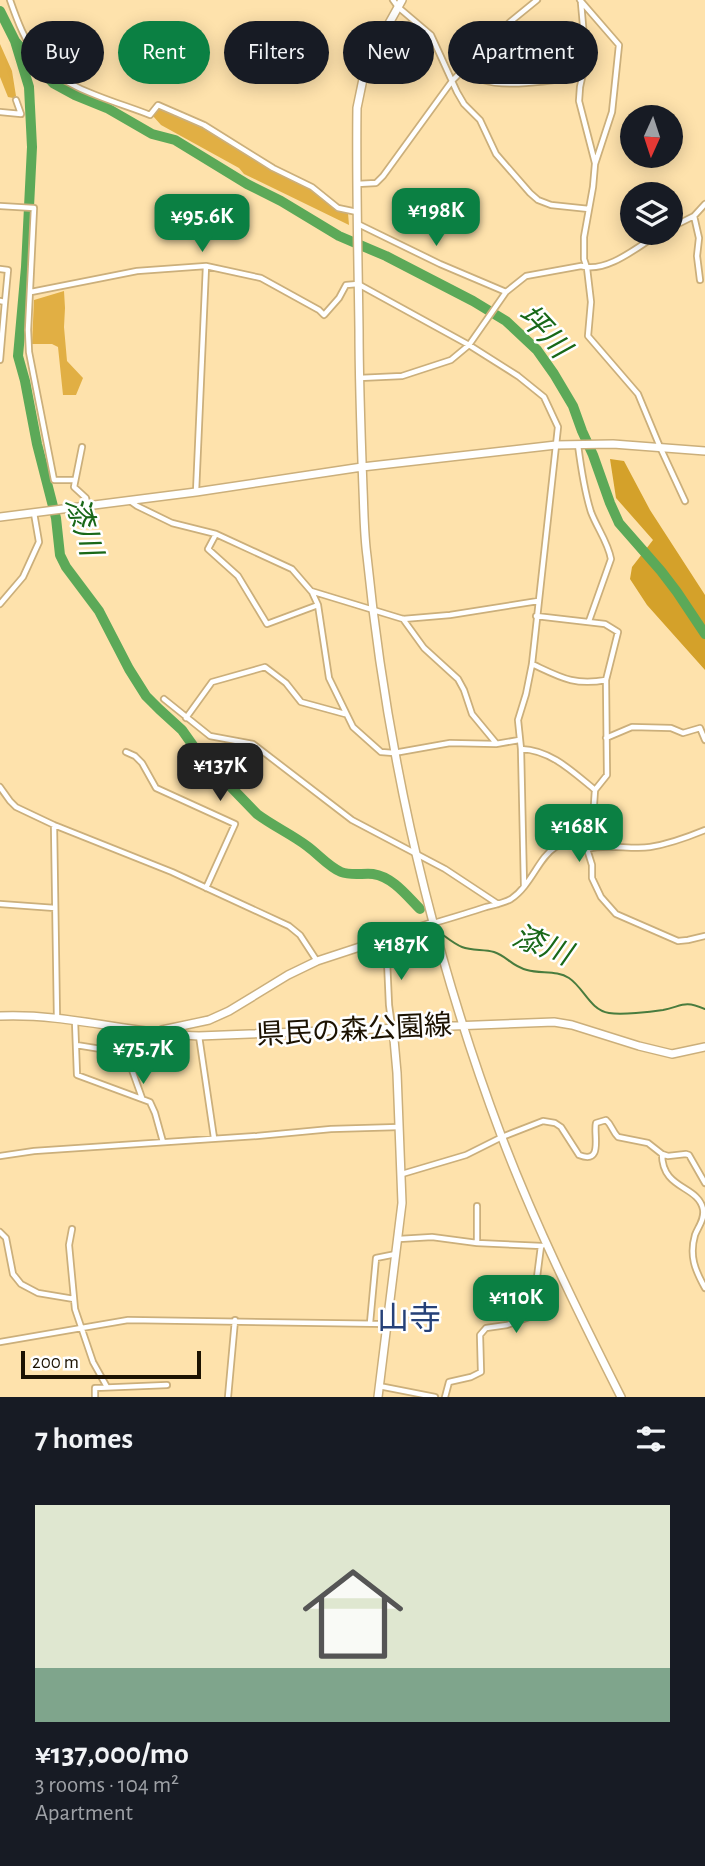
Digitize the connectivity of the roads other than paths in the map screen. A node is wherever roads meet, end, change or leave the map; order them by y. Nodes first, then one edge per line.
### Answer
1 (10, 0) edge
2 (393, 0) edge
3 (537, 0) edge
4 (581, 1) edge
5 (400, 4) edge
6 (511, 21) edge
7 (583, 21) edge
8 (448, 72) edge
9 (450, 84) edge
10 (454, 84) edge
11 (582, 84) edge
12 (16, 100) dead end
13 (0, 113) edge
14 (595, 164) junction
15 (356, 184) junction
16 (705, 204) edge
17 (0, 206) edge
18 (589, 209) junction
19 (357, 212) junction
20 (694, 216) junction
21 (683, 222) edge
22 (357, 223) junction
23 (641, 245) edge
24 (206, 266) junction
25 (587, 268) junction
26 (0, 269) edge
27 (700, 280) dead end
28 (358, 284) junction
29 (31, 292) junction
30 (506, 292) junction
31 (2, 302) edge
32 (469, 345) junction
33 (0, 360) edge
34 (359, 378) junction
35 (582, 444) junction
36 (556, 445) junction
37 (82, 447) dead end
38 (660, 447) junction
39 (705, 451) edge
40 (362, 467) junction
41 (74, 480) junction
42 (196, 492) junction
43 (685, 500) dead end
44 (130, 501) junction
45 (88, 506) junction
46 (33, 512) junction
47 (0, 517) edge
48 (216, 534) junction
49 (311, 591) junction
50 (538, 601) junction
51 (0, 604) edge
52 (318, 605) junction
53 (373, 611) junction
54 (536, 616) junction
55 (403, 619) junction
56 (589, 621) junction
57 (532, 664) junction
58 (607, 680) junction
59 (164, 699) dead end
60 (346, 714) junction
61 (186, 718) junction
62 (606, 738) junction
63 (519, 740) junction
64 (705, 740) edge
65 (496, 744) junction
66 (521, 749) junction
67 (126, 752) dead end
68 (394, 753) junction
69 (0, 787) edge
70 (595, 790) junction
71 (54, 825) junction
72 (705, 830) edge
73 (587, 849) junction
74 (415, 853) junction
75 (524, 886) junction
76 (206, 888) junction
77 (0, 904) edge
78 (498, 904) junction
79 (55, 908) junction
80 (433, 923) junction
81 (705, 936) edge
82 (386, 939) junction
83 (317, 961) junction
84 (0, 1016) edge
85 (57, 1019) junction
86 (75, 1021) junction
87 (462, 1024) junction
88 (393, 1028) junction
89 (148, 1031) junction
90 (199, 1036) junction
91 (76, 1045) junction
92 (705, 1047) edge
93 (142, 1099) junction
94 (399, 1127) junction
95 (215, 1138) junction
96 (502, 1138) junction
97 (163, 1142) junction
98 (662, 1154) junction
99 (0, 1156) edge
100 (402, 1174) junction
101 (705, 1183) edge
102 (477, 1206) dead end
103 (72, 1229) dead end
104 (0, 1232) edge
105 (399, 1239) junction
106 (477, 1243) junction
107 (543, 1245) junction
108 (397, 1254) junction
109 (705, 1288) edge
110 (74, 1299) junction
111 (235, 1320) junction
112 (370, 1323) junction
113 (388, 1324) junction
114 (81, 1327) junction
115 (0, 1342) edge
116 (167, 1385) dead end
117 (107, 1387) junction
118 (379, 1387) junction
119 (412, 1395) edge
120 (95, 1397) edge
121 (228, 1397) edge
122 (378, 1397) edge
123 (435, 1397) edge
124 (445, 1397) edge
125 (621, 1397) edge

1 - 19 street
2 - 5 street
3 - 6 street
4 - 7 street
4 - 14 street
5 - 8 street
5 - 15 street
9 - 15 street
10 - 18 street
11 - 14 street
12 - 13 street
14 - 18 street
15 - 19 street
16 - 20 street
17 - 29 street
18 - 25 street
19 - 22 street
20 - 21 street
20 - 27 street
22 - 28 street
22 - 30 street
23 - 25 street
24 - 28 street
24 - 29 street
24 - 42 street
25 - 30 street
25 - 38 street
26 - 31 street
28 - 32 street
28 - 34 street
29 - 41 street
30 - 32 street
31 - 33 street
32 - 34 street
32 - 36 street
34 - 40 street
35 - 36 street
35 - 38 street
35 - 56 street
36 - 40 street
36 - 50 street
37 - 41 street
38 - 39 street
38 - 43 street
40 - 42 street
40 - 53 street
41 - 45 street
42 - 44 street
44 - 45 street
44 - 48 street
45 - 46 street
46 - 47 street
46 - 51 street
48 - 49 street
48 - 52 street
49 - 52 street
49 - 53 street
50 - 54 street
50 - 55 street
52 - 60 street
53 - 55 street
53 - 68 street
54 - 56 street
54 - 57 street
55 - 65 street
56 - 58 street
57 - 58 street
57 - 63 street
58 - 62 street
59 - 61 street
60 - 61 street
60 - 68 street
61 - 74 street
62 - 64 street
62 - 70 street
63 - 65 street
63 - 66 street
65 - 68 street
66 - 70 street
66 - 75 street
67 - 76 street
68 - 74 street
69 - 71 street
70 - 73 street
71 - 76 street
71 - 79 street
72 - 73 street
73 - 75 street
73 - 81 street
74 - 78 street
74 - 80 street
75 - 78 street
76 - 83 street
77 - 79 street
78 - 80 street
79 - 85 street
80 - 82 street
80 - 87 street
82 - 83 street
82 - 88 street
83 - 89 street
84 - 85 street, 県民の森公園線
85 - 86 street, 県民の森公園線
86 - 89 street, 県民の森公園線
86 - 91 street
87 - 88 street, 県民の森公園線
87 - 92 street, 県民の森公園線
87 - 96 street
88 - 90 street, 県民の森公園線
88 - 94 street
89 - 90 street, 県民の森公園線
90 - 95 street
91 - 93 street
91 - 93 street
93 - 97 street
94 - 95 street
94 - 100 street
95 - 97 street
96 - 98 street
96 - 100 street
96 - 107 street
97 - 99 street
98 - 101 street
98 - 109 street
100 - 105 street
102 - 106 street
103 - 110 street
104 - 110 street
105 - 106 street
105 - 108 street
106 - 107 street
107 - 124 street
107 - 125 street
108 - 112 street
108 - 113 street
110 - 114 street
111 - 112 street
111 - 114 street
111 - 121 street
112 - 113 street
113 - 118 street
114 - 115 street
114 - 117 street
116 - 117 street
117 - 120 street
118 - 119 street
118 - 122 street
119 - 123 street

